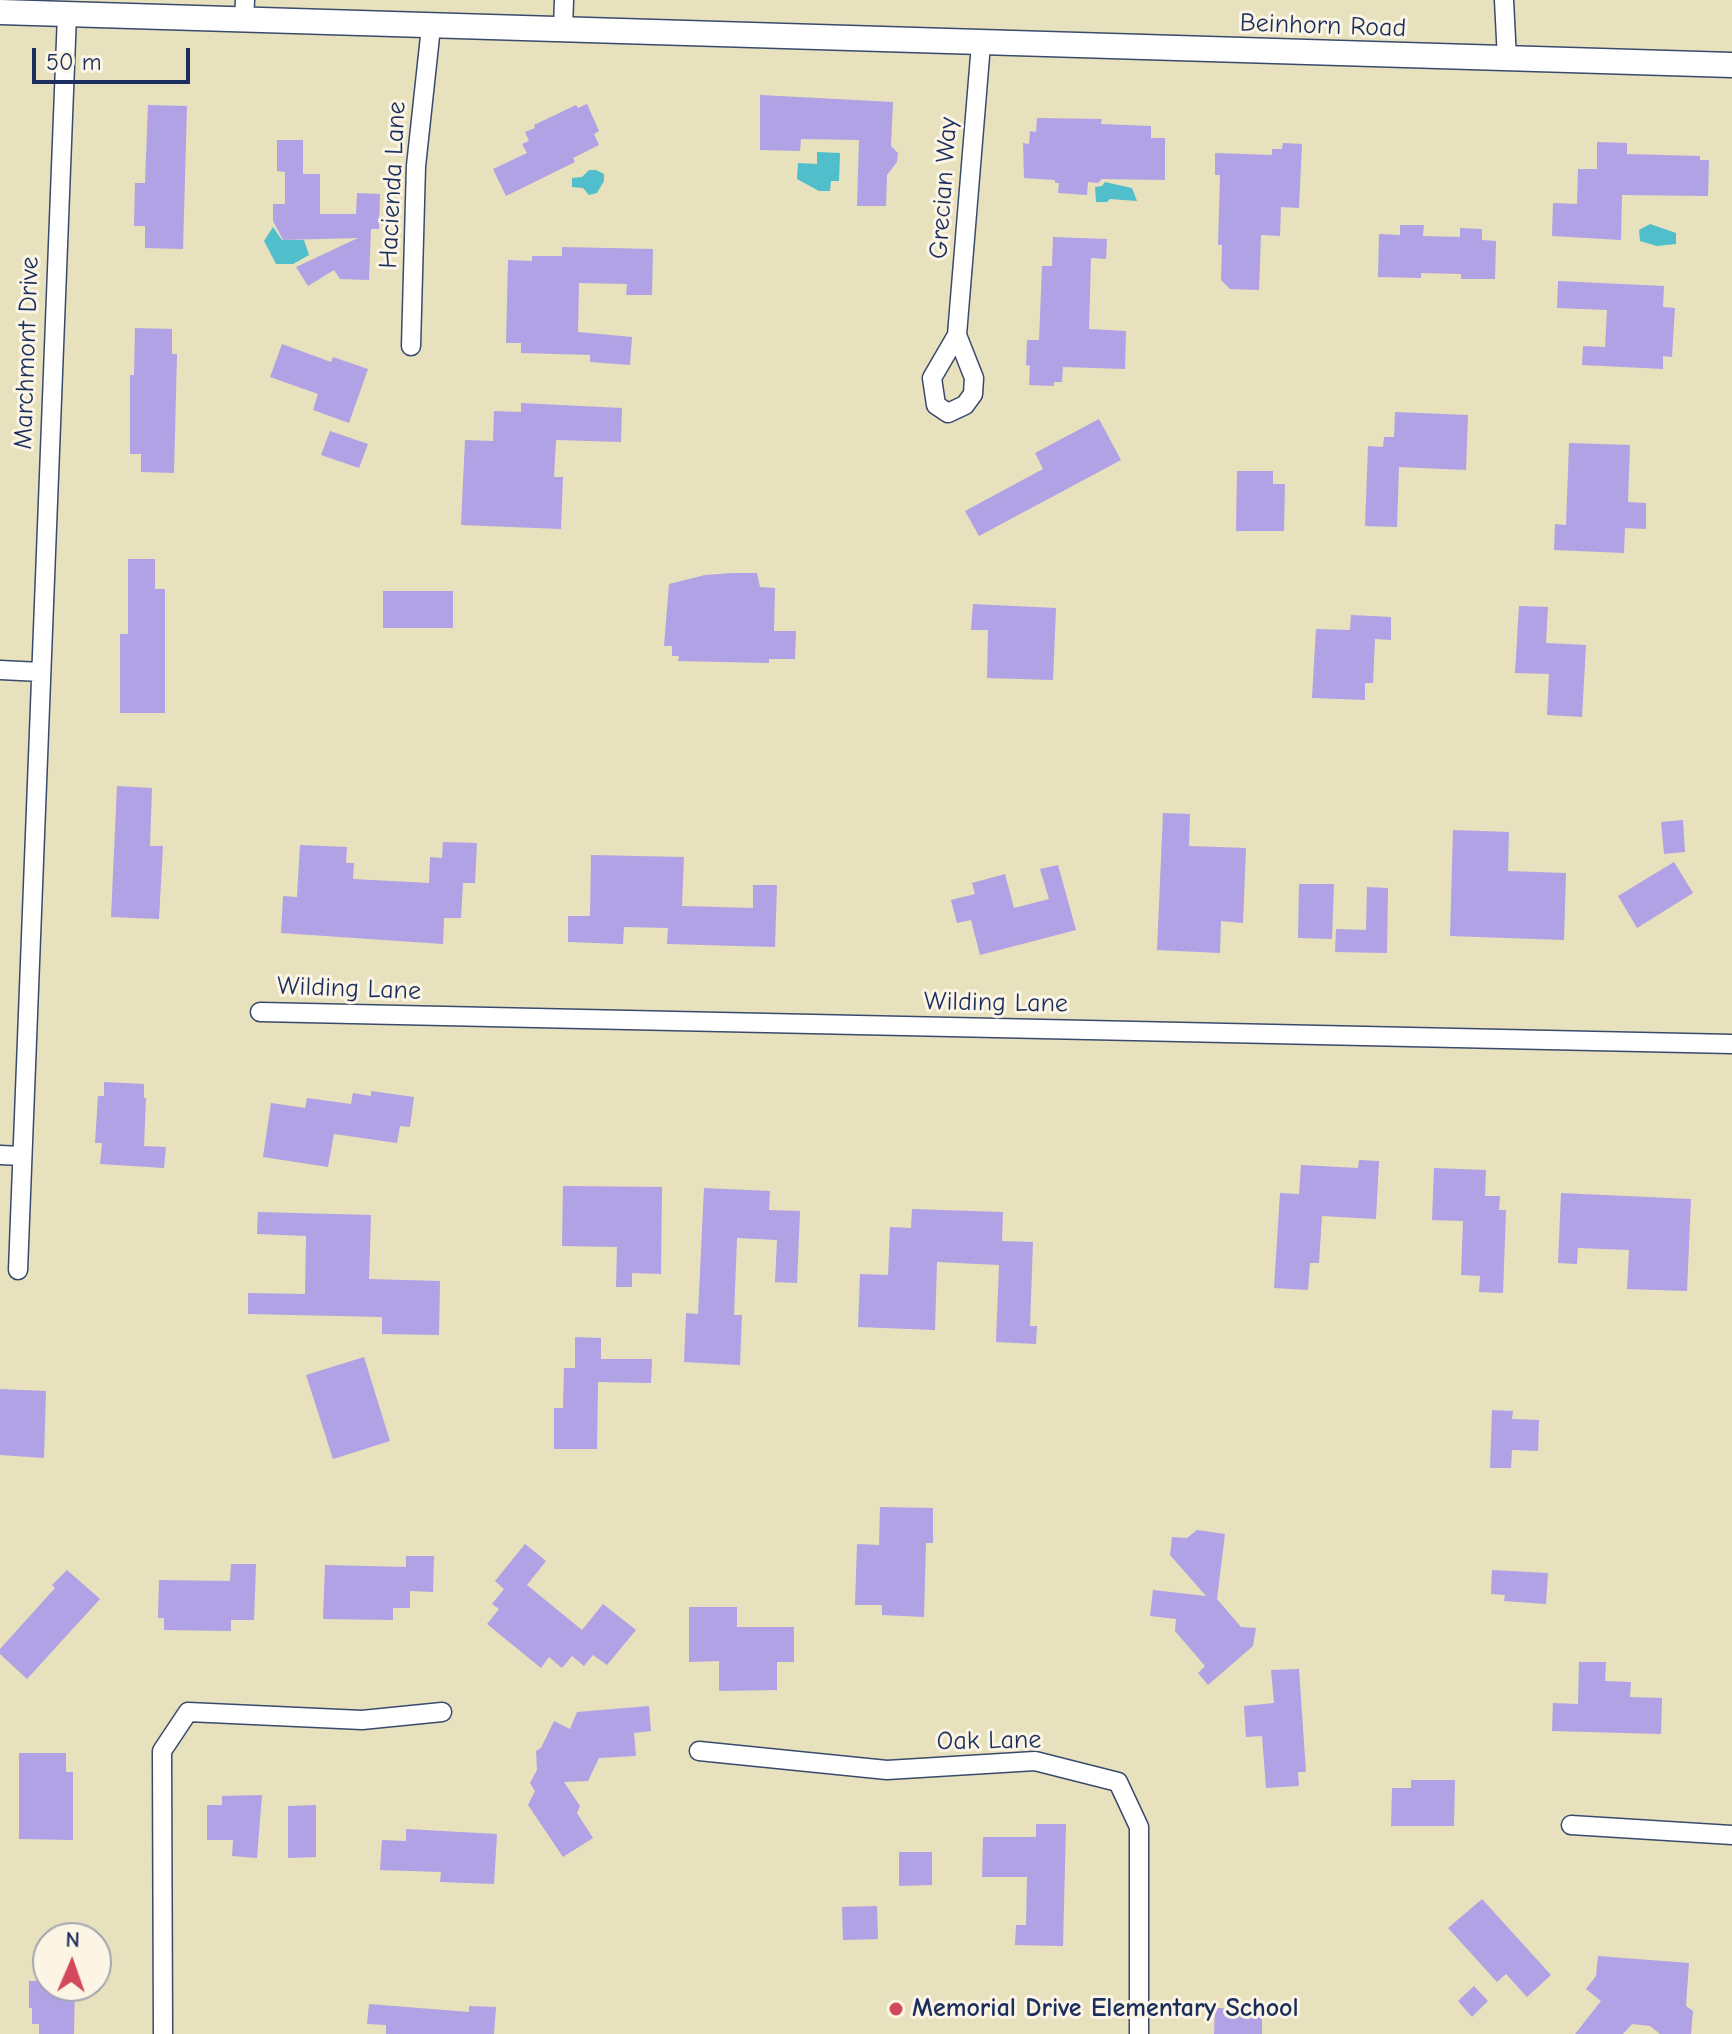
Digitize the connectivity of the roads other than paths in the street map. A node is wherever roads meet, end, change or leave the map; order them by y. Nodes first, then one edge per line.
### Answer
1 (564, 0) edge
2 (1504, 0) edge
3 (244, 10) edge
4 (0, 12) edge
5 (67, 14) junction
6 (431, 27) junction
7 (563, 29) junction
8 (981, 44) junction
9 (1507, 59) junction
10 (1732, 65) edge
11 (957, 335) dead end
12 (411, 346) dead end
13 (0, 670) edge
14 (41, 672) junction
15 (260, 1012) dead end
16 (1732, 1044) edge
17 (0, 1155) edge
18 (22, 1156) junction
19 (18, 1270) dead end
20 (442, 1712) dead end
21 (699, 1751) dead end
22 (1571, 1825) dead end
23 (1732, 1835) edge
24 (163, 2034) edge
25 (1139, 2034) edge

1 - 7 street
2 - 9 street
3 - 5 street, Beinhorn Road
3 - 6 street, Beinhorn Road
4 - 5 street, Beinhorn Road
5 - 14 street, Marchmont Drive
6 - 7 street, Beinhorn Road
6 - 12 street, Hacienda Lane
7 - 8 street, Beinhorn Road
8 - 9 street, Beinhorn Road
8 - 11 street, Grecian Way
9 - 10 street, Beinhorn Road
13 - 14 street
14 - 18 street, Marchmont Drive
15 - 16 street, Wilding Lane
17 - 18 street
18 - 19 street, Marchmont Drive
20 - 24 street
21 - 25 street, Oak Lane
22 - 23 street

